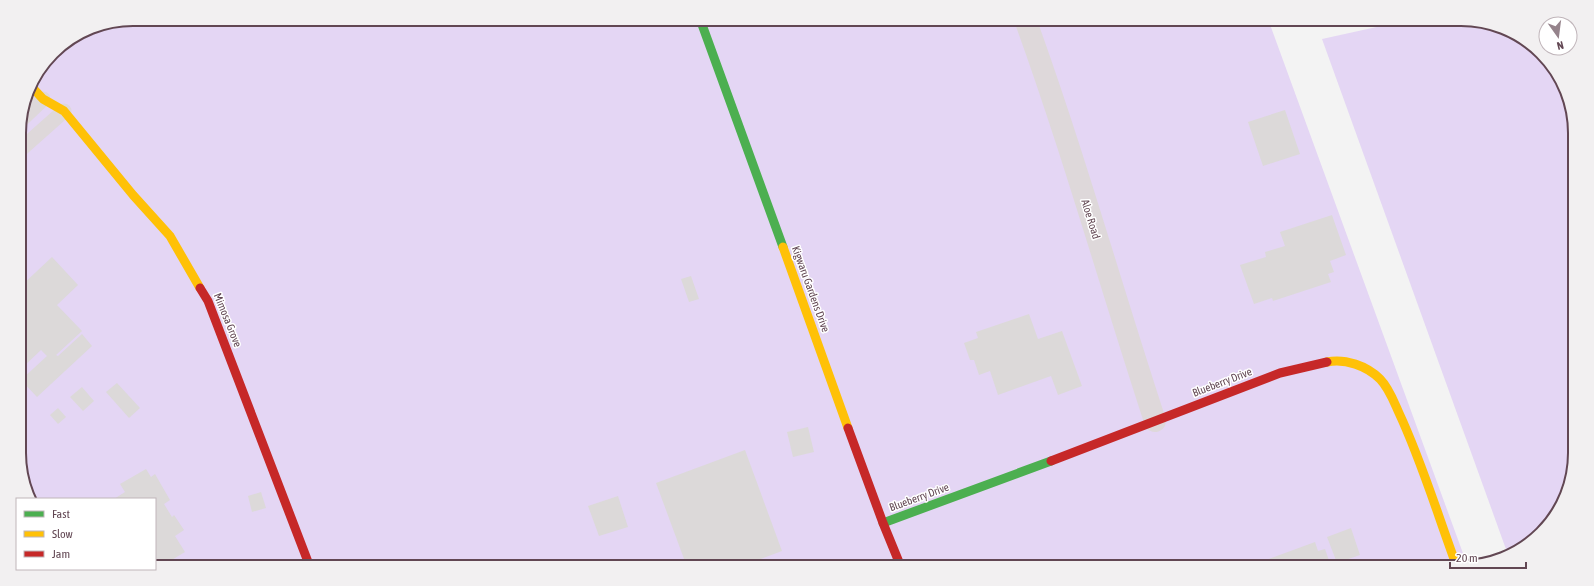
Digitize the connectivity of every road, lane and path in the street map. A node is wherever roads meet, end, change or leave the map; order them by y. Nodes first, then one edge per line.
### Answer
1 (703, 26) edge
2 (1027, 26) edge
3 (35, 91) edge
4 (43, 99) junction
5 (64, 111) junction
6 (28, 112) edge
7 (26, 145) edge
8 (1155, 421) junction
9 (883, 523) junction
10 (307, 560) edge
11 (898, 560) edge
12 (1454, 560) edge

1 - 9 street, Kigwaru Gardens Drive
2 - 8 street, Aloe Road
3 - 4 street, Mimosa Grove
4 - 5 street, Mimosa Grove
4 - 6 lane
5 - 7 lane
5 - 10 street, Mimosa Grove
8 - 9 street, Blueberry Drive
8 - 12 street, Blueberry Drive
9 - 11 street, Kigwaru Gardens Drive

